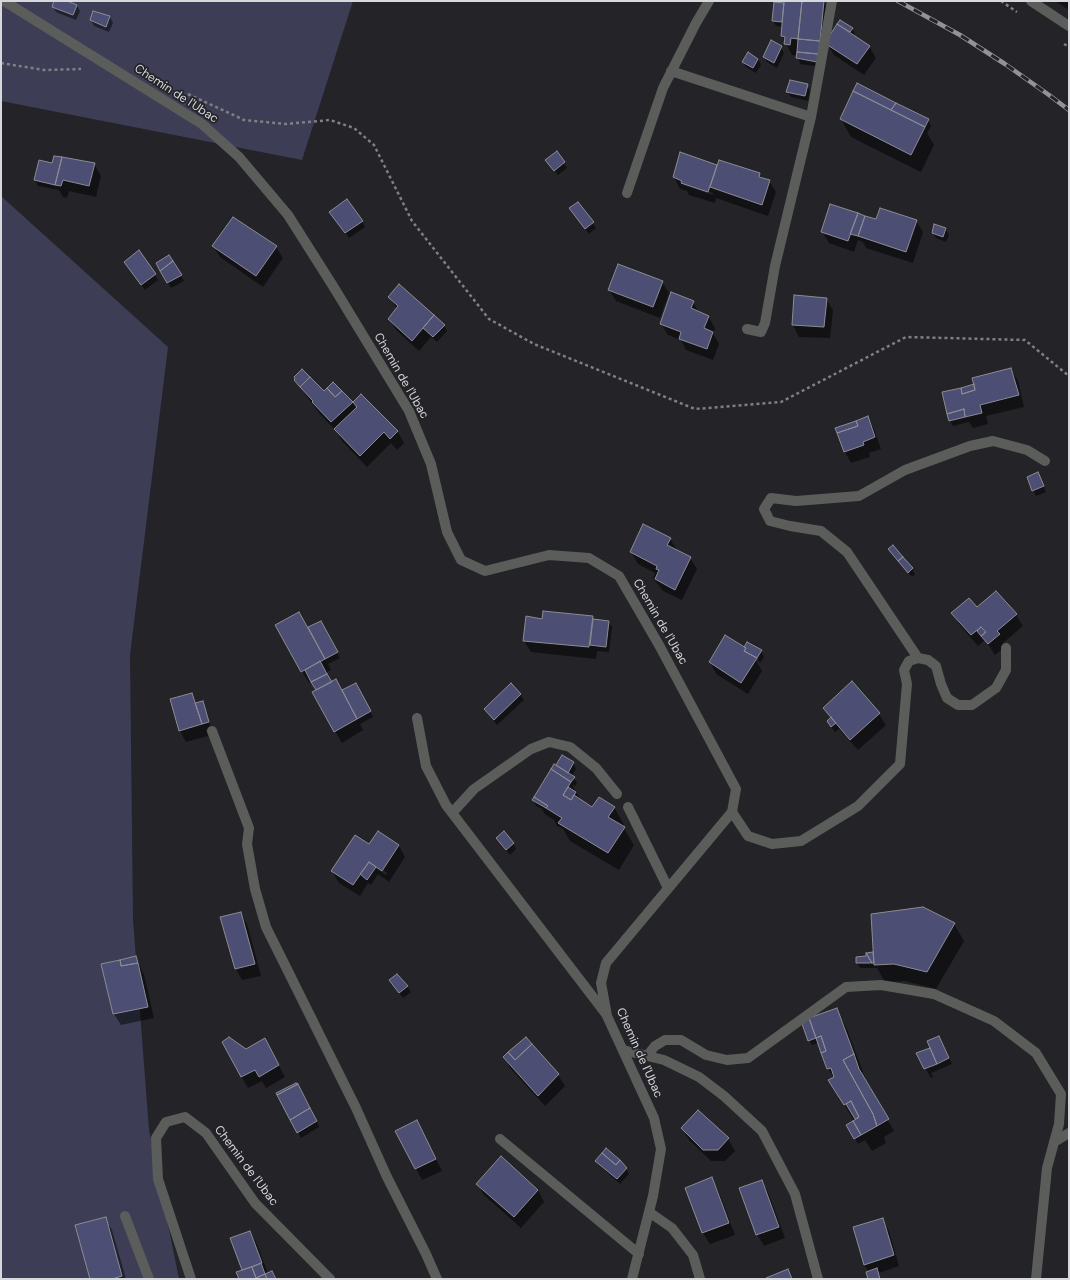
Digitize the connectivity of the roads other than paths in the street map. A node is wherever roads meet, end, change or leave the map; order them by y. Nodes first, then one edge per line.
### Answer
1 (4, 1) edge
2 (709, 1) edge
3 (832, 1) edge
4 (1031, 1) edge
5 (1069, 26) edge
6 (671, 71) junction
7 (811, 117) junction
8 (627, 193) dead end
9 (746, 330) dead end
10 (1045, 461) dead end
11 (1006, 648) dead end
12 (918, 658) junction
13 (416, 718) dead end
14 (212, 731) dead end
15 (617, 794) dead end
16 (628, 807) dead end
17 (732, 812) junction
18 (452, 813) junction
19 (668, 888) junction
20 (607, 1016) junction
21 (623, 1050) junction
22 (647, 1056) junction
23 (1069, 1133) edge
24 (500, 1139) dead end
25 (1054, 1142) junction
26 (649, 1212) junction
27 (125, 1216) dead end
28 (639, 1254) junction
29 (149, 1279) edge
30 (191, 1279) edge
31 (330, 1279) edge
32 (437, 1279) edge
33 (632, 1279) edge
34 (700, 1279) edge
35 (818, 1279) edge
36 (1036, 1279) edge

1 - 17 street, Chemin de l'Ubac
2 - 6 street
3 - 7 street
4 - 5 street
6 - 7 street
6 - 8 street
7 - 9 street
10 - 12 street
11 - 12 street
12 - 17 street
13 - 18 street
14 - 32 street
15 - 18 street
16 - 19 street
17 - 19 street, Chemin de l'Ubac
18 - 20 street
19 - 20 street, Chemin de l'Ubac
20 - 21 street, Chemin de l'Ubac
21 - 22 street
21 - 26 street, Chemin de l'Ubac
22 - 25 street
22 - 35 street
23 - 25 street
24 - 28 street
25 - 36 street
26 - 28 street, Chemin de l'Ubac
26 - 34 street
27 - 29 street
28 - 33 street, Chemin de l'Ubac
30 - 31 street, Chemin de l'Ubac

